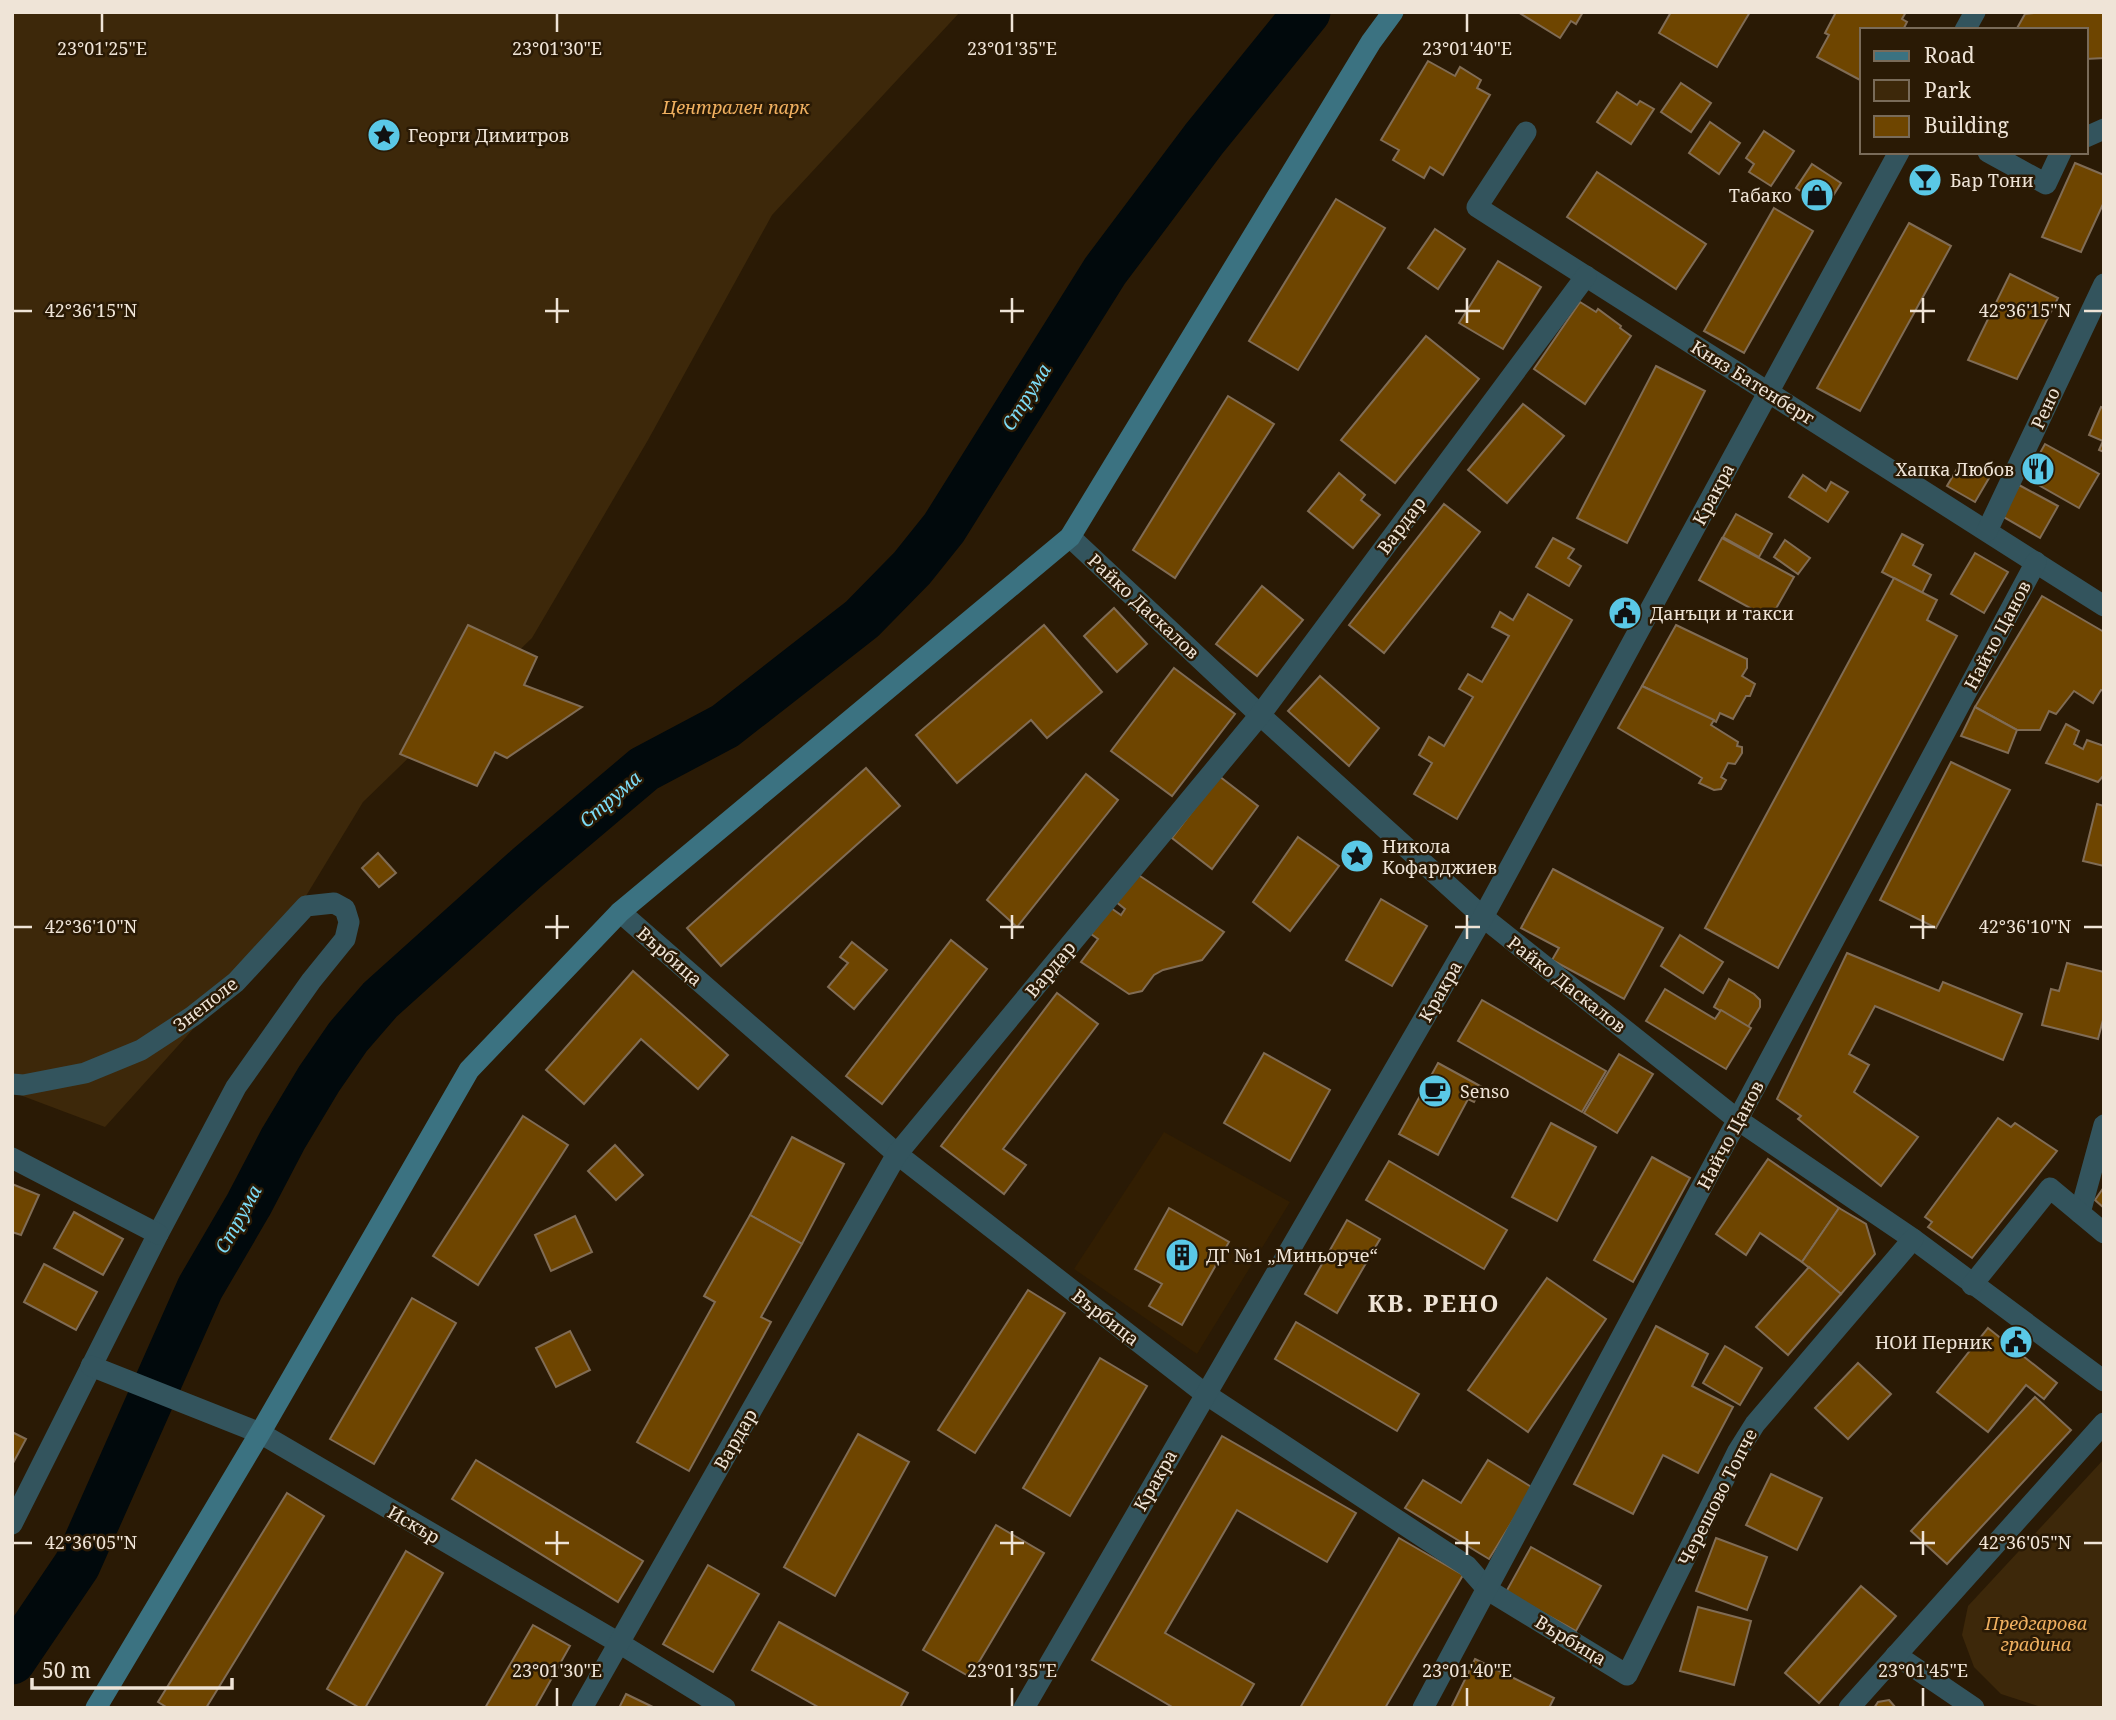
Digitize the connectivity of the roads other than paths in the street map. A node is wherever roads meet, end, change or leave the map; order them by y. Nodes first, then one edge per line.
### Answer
1 (1393, 12) edge
2 (1975, 12) edge
3 (1966, 28) edge
4 (2104, 129) edge
5 (1526, 132) dead end
6 (2088, 136) edge
7 (1898, 154) edge
8 (1992, 154) edge
9 (2060, 154) edge
10 (1586, 276) junction
11 (2104, 284) edge
12 (1768, 392) junction
13 (1987, 531) junction
14 (1070, 537) junction
15 (2036, 562) junction
16 (2104, 606) edge
17 (1259, 715) junction
18 (620, 912) junction
19 (1483, 917) junction
20 (12, 1084) edge
21 (1738, 1120) junction
22 (2104, 1125) edge
23 (897, 1154) junction
24 (12, 1158) edge
25 (2080, 1213) junction
26 (2104, 1233) edge
27 (158, 1234) junction
28 (1913, 1240) junction
29 (1972, 1285) junction
30 (91, 1366) junction
31 (2104, 1381) edge
32 (1205, 1394) junction
33 (2104, 1423) edge
34 (260, 1433) junction
35 (13, 1520) edge
36 (1488, 1590) junction
37 (619, 1643) junction
38 (1896, 1655) junction
39 (1627, 1675) joint
40 (96, 1708) edge
41 (582, 1708) edge
42 (725, 1708) edge
43 (1024, 1708) edge
44 (1423, 1708) edge
45 (1849, 1708) edge
46 (1975, 1708) edge

1 - 14 main road
2 - 3 street
4 - 6 street
5 - 10 street, Княз Батенберг
7 - 12 street, Кракра
8 - 9 street
10 - 12 street, Княз Батенберг
10 - 17 street, Вардар
11 - 13 street, Рено
12 - 13 street, Княз Батенберг
12 - 19 street, Кракра
13 - 15 street, Княз Батенберг
14 - 17 street, Райко Даскалов
14 - 18 main road
15 - 16 street, Княз Батенберг
15 - 21 street, Найчо Цанов
17 - 19 street, Райко Даскалов
17 - 23 street, Вардар
18 - 23 street, Върбица
18 - 34 main road
19 - 21 street, Райко Даскалов
19 - 32 street, Кракра
20 - 27 street, Знеполе
21 - 28 street, Райко Даскалов
21 - 36 street, Найчо Цанов
22 - 25 street
23 - 32 street, Върбица
23 - 37 street, Вардар
24 - 27 street
25 - 26 street
25 - 29 street
27 - 30 street
28 - 29 street, Райко Даскалов
28 - 39 street, Черешово Топче
29 - 31 street, Райко Даскалов
30 - 34 street, Искър
30 - 35 street
32 - 36 street, Върбица
32 - 43 street, Кракра
33 - 38 street
34 - 37 street, Искър
34 - 40 main road
36 - 39 street, Върбица
36 - 44 street, Найчо Цанов
37 - 41 street, Вардар
37 - 42 street, Искър
38 - 45 street
38 - 46 street

